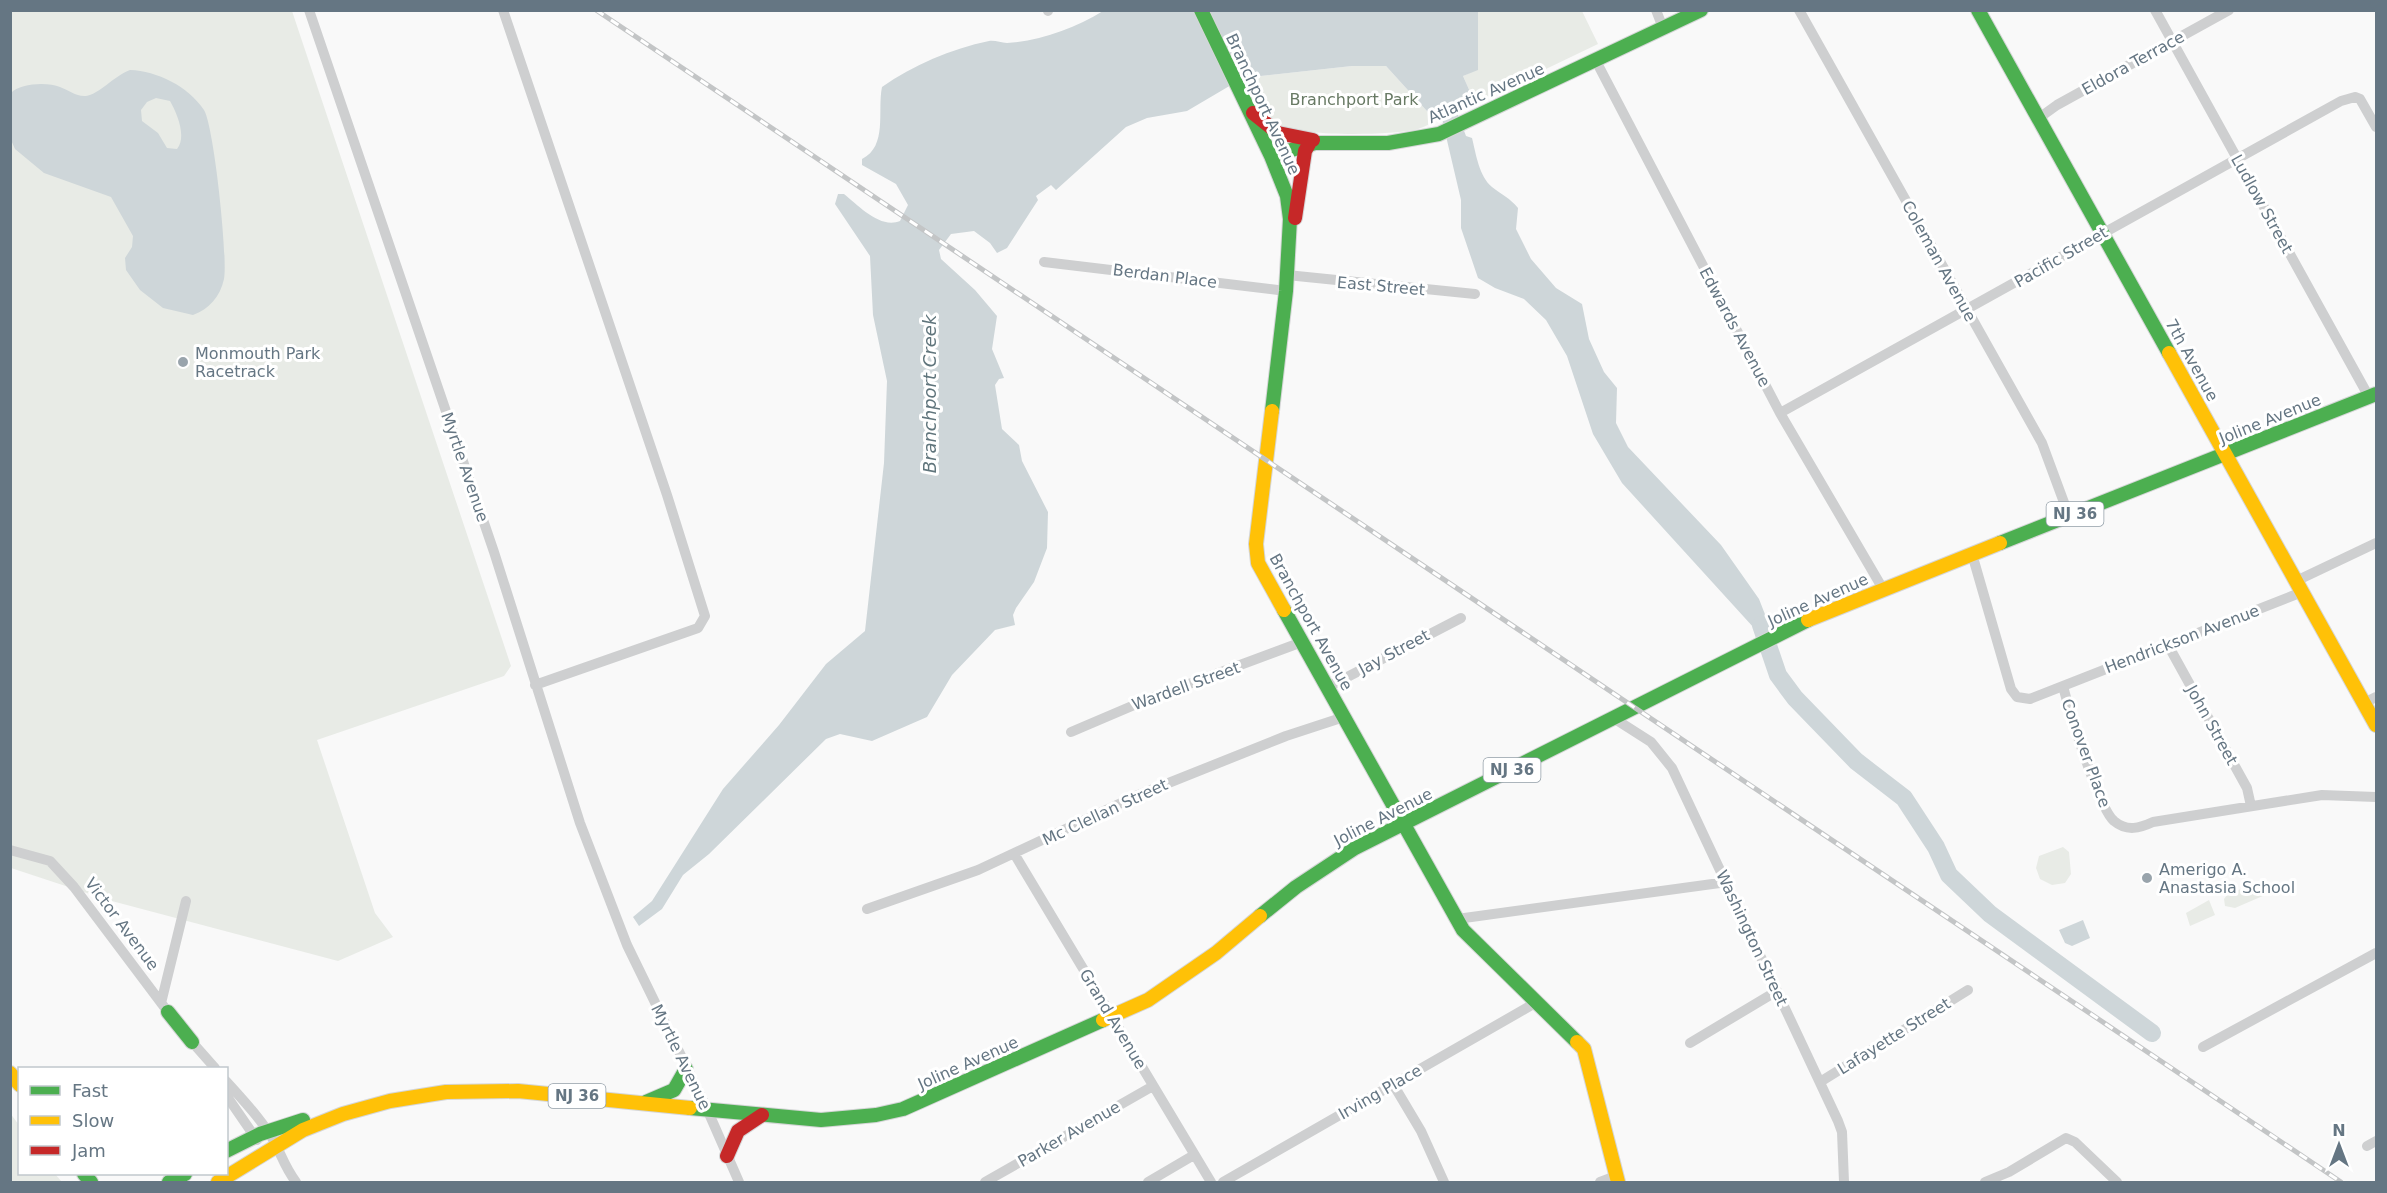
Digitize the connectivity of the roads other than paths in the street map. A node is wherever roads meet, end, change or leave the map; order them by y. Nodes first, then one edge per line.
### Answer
1 (309, 10) edge
2 (503, 10) edge
3 (1201, 10) edge
4 (1656, 10) edge
5 (1701, 10) edge
6 (1799, 10) edge
7 (1978, 10) edge
8 (2155, 10) edge
9 (2229, 10) edge
10 (1663, 28) junction
11 (2173, 41) junction
12 (1596, 61) junction
13 (1244, 102) junction
14 (2039, 118) junction
15 (2376, 127) edge
16 (1336, 141) junction
17 (1309, 144) junction
18 (1271, 156) junction
19 (2237, 159) junction
20 (2103, 234) junction
21 (1291, 244) junction
22 (1044, 262) dead end
23 (1287, 275) junction
24 (1286, 291) junction
25 (1475, 294) dead end
26 (1967, 310) junction
27 (2373, 395) edge
28 (1780, 413) junction
29 (2226, 454) junction
30 (2069, 516) junction
31 (2376, 543) edge
32 (1972, 554) junction
33 (2299, 586) junction
34 (1883, 589) junction
35 (1461, 618) dead end
36 (1302, 642) junction
37 (2168, 645) junction
38 (535, 685) junction
39 (2063, 686) junction
40 (1328, 687) junction
41 (2370, 700) edge
42 (1344, 717) junction
43 (1615, 719) junction
44 (2376, 725) edge
45 (1071, 732) dead end
46 (2376, 797) edge
47 (2251, 806) junction
48 (1402, 825) junction
49 (10, 850) edge
50 (1015, 855) junction
51 (1727, 882) junction
52 (186, 901) dead end
53 (867, 909) dead end
54 (1457, 919) junction
55 (2376, 953) edge
56 (1968, 990) dead end
57 (1777, 991) junction
58 (1537, 1002) junction
59 (165, 1008) junction
60 (1112, 1017) junction
61 (192, 1042) junction
62 (1690, 1043) dead end
63 (2204, 1047) dead end
64 (208, 1067) edge
65 (214, 1067) edge
66 (686, 1069) junction
67 (1820, 1082) junction
68 (228, 1084) edge
69 (1393, 1084) junction
70 (1153, 1086) junction
71 (228, 1097) edge
72 (390, 1101) junction
73 (646, 1102) junction
74 (707, 1109) junction
75 (764, 1114) junction
76 (261, 1135) junction
77 (270, 1148) junction
78 (228, 1150) edge
79 (1194, 1155) junction
80 (727, 1156) junction
81 (1617, 1179) edge
82 (218, 1182) edge
83 (296, 1182) edge
84 (739, 1182) edge
85 (985, 1182) edge
86 (1148, 1182) edge
87 (1211, 1182) edge
88 (1223, 1182) edge
89 (1444, 1182) edge
90 (1600, 1182) edge
91 (1844, 1182) edge
92 (1985, 1182) edge
93 (2117, 1182) edge

1 - 38 street, Myrtle Avenue
2 - 38 street
3 - 13 main road, Branchport Avenue
4 - 10 street
5 - 10 main road, Atlantic Avenue
6 - 26 street, Coleman Avenue
7 - 14 main road, 7th Avenue
8 - 11 street, Ludlow Street
9 - 11 street, Eldora Terrace
10 - 12 main road, Atlantic Avenue
11 - 14 street, Eldora Terrace
11 - 19 street, Ludlow Street
12 - 16 main road, Atlantic Avenue
12 - 28 street, Edwards Avenue
13 - 16 main road
13 - 18 main road, Branchport Avenue
14 - 20 main road, 7th Avenue
15 - 19 street, Pacific Street
16 - 17 main road, Atlantic Avenue
17 - 18 main road, Atlantic Avenue
17 - 21 main road
18 - 21 main road, Branchport Avenue
19 - 20 street, Pacific Street
19 - 27 street, Ludlow Street
20 - 26 street, Pacific Street
20 - 29 main road, 7th Avenue
21 - 23 main road, Branchport Avenue
22 - 24 street, Berdan Place
23 - 24 main road, Branchport Avenue
23 - 25 street, East Street
24 - 36 main road, Branchport Avenue
26 - 28 street, Pacific Street
26 - 30 street, Coleman Avenue
27 - 29 main road, Joline Avenue / NJ 36
28 - 34 street, Edwards Avenue
29 - 30 main road, Joline Avenue / NJ 36
29 - 33 main road, 7th Avenue
30 - 32 main road, Joline Avenue / NJ 36
31 - 33 street, Hendrickson Avenue
32 - 34 main road, Joline Avenue / NJ 36
32 - 39 street, Conover Place
33 - 37 street, Hendrickson Avenue
33 - 41 main road, 7th Avenue
34 - 43 main road, Joline Avenue / NJ 36
35 - 40 street, Jay Street
36 - 40 main road, Branchport Avenue
36 - 45 street, Wardell Street
37 - 39 street, Hendrickson Avenue
37 - 47 street, John Street
38 - 66 street, Myrtle Avenue
39 - 47 street, Conover Place
40 - 42 main road, Branchport Avenue
41 - 44 main road, 7th Avenue
42 - 48 main road, Branchport Avenue
42 - 50 street, Mc Clellan Street
43 - 48 main road, Joline Avenue / NJ 36
43 - 51 street, Washington Street
46 - 47 street, Conover Place
48 - 54 main road, Branchport Avenue
48 - 60 main road, Joline Avenue / NJ 36
49 - 59 street, Victor Avenue
50 - 53 street, Mc Clellan Street
50 - 60 street, Grand Avenue
51 - 54 street
51 - 57 street, Washington Street
52 - 59 street
54 - 58 main road, Branchport Avenue
55 - 63 street
56 - 67 street, Lafayette Street
57 - 62 street
57 - 67 street, Washington Street
58 - 69 street, Irving Place
58 - 81 main road, Branchport Avenue
59 - 61 main road, Victor Avenue
60 - 70 street, Grand Avenue
60 - 75 main road, Joline Avenue / NJ 36
61 - 64 street, Victor Avenue
61 - 65 street, Victor Avenue
66 - 73 main road
66 - 74 street, Myrtle Avenue
67 - 91 street, Washington Street
68 - 76 street
69 - 88 street, Irving Place
69 - 89 street
70 - 79 street, Grand Avenue
70 - 85 street, Parker Avenue
71 - 76 street
72 - 73 main road, Joline Avenue / NJ 36
72 - 76 main road, NJ 36
72 - 77 main road, NJ 36
73 - 74 main road, Joline Avenue / NJ 36
74 - 75 main road, Joline Avenue / NJ 36
74 - 80 street, Myrtle Avenue
75 - 80 main road
76 - 77 street
76 - 78 main road, NJ 36
77 - 82 main road, NJ 36
77 - 83 street
79 - 86 street
79 - 87 street, Grand Avenue
80 - 84 street, Myrtle Avenue
81 - 90 street
92 - 93 street

